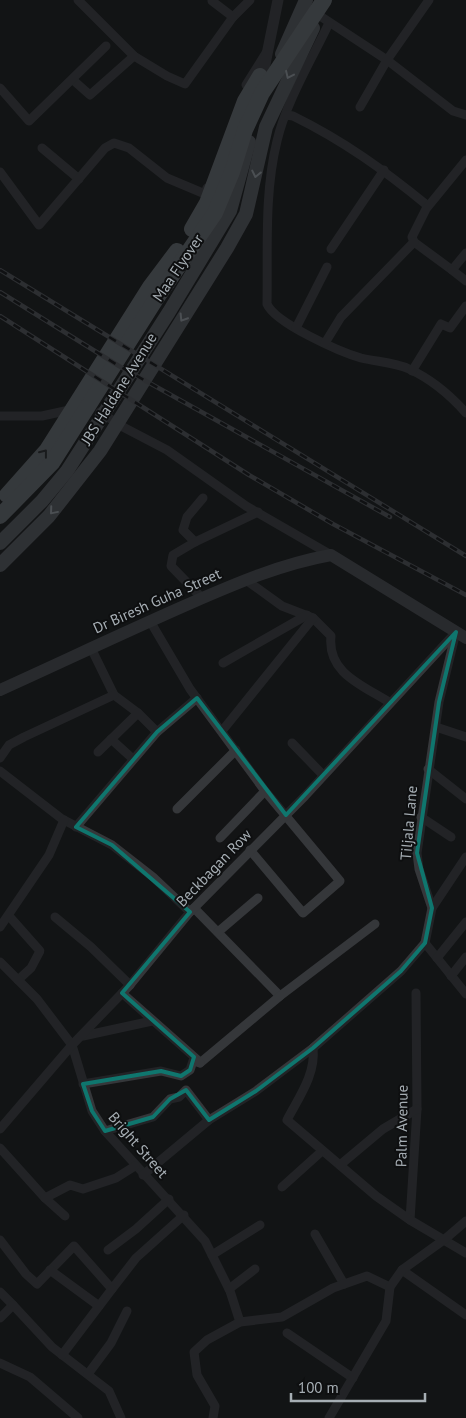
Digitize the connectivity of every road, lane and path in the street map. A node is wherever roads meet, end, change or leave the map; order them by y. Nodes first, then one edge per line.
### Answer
1 (78, 0) edge
2 (250, 0) edge
3 (278, 0) edge
4 (324, 0) edge
5 (332, 0) edge
6 (429, 0) edge
7 (212, 1) edge
8 (306, 2) edge
9 (233, 17) junction
10 (325, 20) junction
11 (106, 46) dead end
12 (268, 51) junction
13 (134, 56) junction
14 (387, 60) junction
15 (73, 80) junction
16 (0, 88) edge
17 (259, 106) junction
18 (360, 107) dead end
19 (286, 114) junction
20 (466, 115) edge
21 (259, 126) junction
22 (42, 148) dead end
23 (466, 160) edge
24 (384, 170) junction
25 (0, 172) edge
26 (79, 179) junction
27 (428, 206) junction
28 (414, 242) junction
29 (331, 249) dead end
30 (466, 253) edge
31 (327, 267) dead end
32 (452, 270) junction
33 (466, 281) edge
34 (466, 306) edge
35 (296, 328) junction
36 (325, 343) junction
37 (412, 371) junction
38 (466, 413) edge
39 (0, 416) edge
40 (203, 498) dead end
41 (0, 502) edge
42 (258, 512) junction
43 (0, 516) edge
44 (195, 542) junction
45 (0, 543) edge
46 (331, 555) junction
47 (0, 565) edge
48 (246, 580) junction
49 (202, 598) junction
50 (310, 617) junction
51 (150, 621) junction
52 (461, 635) edge
53 (91, 648) junction
54 (223, 663) dead end
55 (0, 690) edge
56 (114, 695) junction
57 (197, 698) junction
58 (389, 702) junction
59 (138, 713) junction
60 (436, 728) junction
61 (222, 731) junction
62 (157, 732) junction
63 (466, 737) edge
64 (111, 739) junction
65 (292, 743) dead end
66 (236, 750) junction
67 (98, 752) dead end
68 (0, 758) edge
69 (133, 759) junction
70 (428, 769) junction
71 (0, 772) edge
72 (323, 775) junction
73 (265, 791) junction
74 (466, 799) edge
75 (176, 809) dead end
76 (286, 815) junction
77 (421, 817) junction
78 (64, 820) junction
79 (76, 826) junction
80 (451, 837) dead end
81 (220, 838) dead end
82 (250, 850) junction
83 (466, 858) edge
84 (258, 898) dead end
85 (432, 908) junction
86 (192, 910) junction
87 (9, 916) junction
88 (56, 917) dead end
89 (466, 922) edge
90 (375, 924) dead end
91 (0, 927) edge
92 (218, 932) junction
93 (424, 944) junction
94 (466, 957) edge
95 (437, 958) junction
96 (0, 962) edge
97 (451, 976) junction
98 (18, 980) junction
99 (130, 985) junction
100 (416, 992) dead end
101 (122, 993) junction
102 (466, 994) edge
103 (280, 996) junction
104 (152, 1021) junction
105 (83, 1036) junction
106 (72, 1045) junction
107 (313, 1048) junction
108 (200, 1063) junction
109 (83, 1084) junction
110 (417, 1109) junction
111 (209, 1120) junction
112 (0, 1129) edge
113 (106, 1131) junction
114 (0, 1148) edge
115 (322, 1151) junction
116 (340, 1165) junction
117 (135, 1166) junction
118 (143, 1175) junction
119 (282, 1187) dead end
120 (45, 1198) junction
121 (169, 1199) junction
122 (184, 1215) junction
123 (65, 1216) dead end
124 (410, 1220) junction
125 (466, 1221) edge
126 (260, 1225) dead end
127 (315, 1234) dead end
128 (445, 1239) junction
129 (0, 1240) edge
130 (108, 1250) dead end
131 (466, 1254) edge
132 (212, 1255) junction
133 (256, 1269) dead end
134 (50, 1270) junction
135 (402, 1270) junction
136 (344, 1284) junction
137 (390, 1287) junction
138 (112, 1289) junction
139 (229, 1289) junction
140 (0, 1292) edge
141 (13, 1305) junction
142 (99, 1306) junction
143 (127, 1311) dead end
144 (466, 1315) edge
145 (0, 1318) edge
146 (240, 1322) junction
147 (287, 1332) dead end
148 (62, 1355) junction
149 (0, 1363) edge
150 (88, 1374) junction
151 (353, 1378) junction
152 (78, 1418) edge
153 (121, 1418) edge
154 (213, 1418) edge
155 (329, 1418) edge

1 - 13 street
2 - 9 street
3 - 12 street
4 - 43 highway, Maa Flyover
5 - 10 main road
6 - 14 street
7 - 9 street
8 - 10 street
8 - 17 main road, JBS Haldane Avenue
41 -> 8 highway, Maa Flyover
9 - 13 street
10 - 14 street
10 - 19 street
10 -> 21 main road
11 - 15 street
12 - 17 street
12 - 26 street
13 - 15 street
14 - 18 street
14 - 20 street
15 - 16 street
17 - 21 main road, JBS Haldane Avenue
19 - 24 street
19 - 35 street
21 - 45 main road
21 -> 47 main road, JBS Haldane Avenue
22 - 26 street
23 - 27 street
24 - 27 street
24 - 29 street
25 - 26 street
27 - 28 street
28 - 32 street
28 - 36 street
30 - 32 street
31 - 35 street
32 - 33 street
34 - 37 street
35 - 36 street
36 - 37 street
37 - 38 street
39 - 42 street
40 - 44 street
42 - 44 street
42 - 46 street
44 - 49 street
46 - 48 main road, Dr Biresh Guha Street
46 - 52 main road
48 - 49 main road, Dr Biresh Guha Street
48 - 50 street
49 - 51 main road, Dr Biresh Guha Street
50 - 54 street
50 - 58 street
50 - 61 street
51 - 53 main road, Dr Biresh Guha Street
51 - 57 street
52 - 58 street, Beckbagan Row
52 - 60 street, Tiljala Lane
53 - 55 main road, Dr Biresh Guha Street
53 - 56 street
56 - 59 street
56 - 68 street
57 - 61 street
57 - 62 street
58 - 72 street, Beckbagan Row
59 - 62 street
59 - 64 street
60 - 63 street
60 - 70 street, Tiljala Lane
61 - 66 street
62 - 69 street
64 - 67 street
64 - 69 street
65 - 72 street
66 - 73 street
66 - 75 street
69 - 79 street
70 - 74 street, Tiljala Lane
70 - 77 street, Tiljala Lane
71 - 78 street
72 - 76 street, Beckbagan Row
73 - 76 street
73 - 81 street
76 - 82 street, Beckbagan Row
76 - 82 street
77 - 80 street
77 - 85 street, Tiljala Lane
78 - 79 street
78 - 87 street
79 - 86 street
82 - 86 street, Beckbagan Row
83 - 85 street
84 - 92 street
85 - 93 street
86 - 92 street
86 - 99 street, Beckbagan Row
87 - 91 street
87 - 98 street
88 - 99 street
89 - 95 street
90 - 103 street
92 - 103 street
93 - 95 street
93 - 107 street
94 - 97 street
95 - 97 street
96 - 98 street, Bright Street
97 - 102 street
98 - 106 street, Bright Street
99 - 101 street, Beckbagan Row
100 - 110 street, Palm Avenue
101 - 104 street
101 - 105 street, Beckbagan Row
103 - 108 street
104 - 105 street
104 - 108 street
105 - 106 street, Beckbagan Row
106 - 109 street, Bright Street
106 - 112 street, Beckbagan Row
107 - 111 street
107 - 115 street
108 - 109 street
109 - 113 street, Bright Street
110 - 116 street
110 - 124 street, Palm Avenue
111 - 113 street
111 - 118 street
113 - 117 street, Bright Street
114 - 120 street
115 - 116 street
115 - 119 street
116 - 124 street
117 - 118 street, Bright Street
117 - 120 street
118 - 121 street, Bright Street
120 - 123 street
121 - 122 street, Bright Street
121 - 130 street
122 - 132 street, Bright Street
122 - 138 street
124 - 128 street
125 - 128 street
126 - 132 street
127 - 136 street
128 - 131 street
128 - 135 street
129 - 134 street
132 - 139 street, Bright Street
133 - 139 street
134 - 138 street
134 - 142 street
135 - 137 street
135 - 144 street
136 - 137 street
136 - 146 street
137 - 151 street
138 - 142 street
139 - 146 street, Bright Street
140 - 141 street
141 - 145 street
141 - 148 street
142 - 148 street
143 - 150 street
146 - 154 street
147 - 151 street
148 - 150 street
149 - 152 street
150 - 153 street
151 - 155 street

